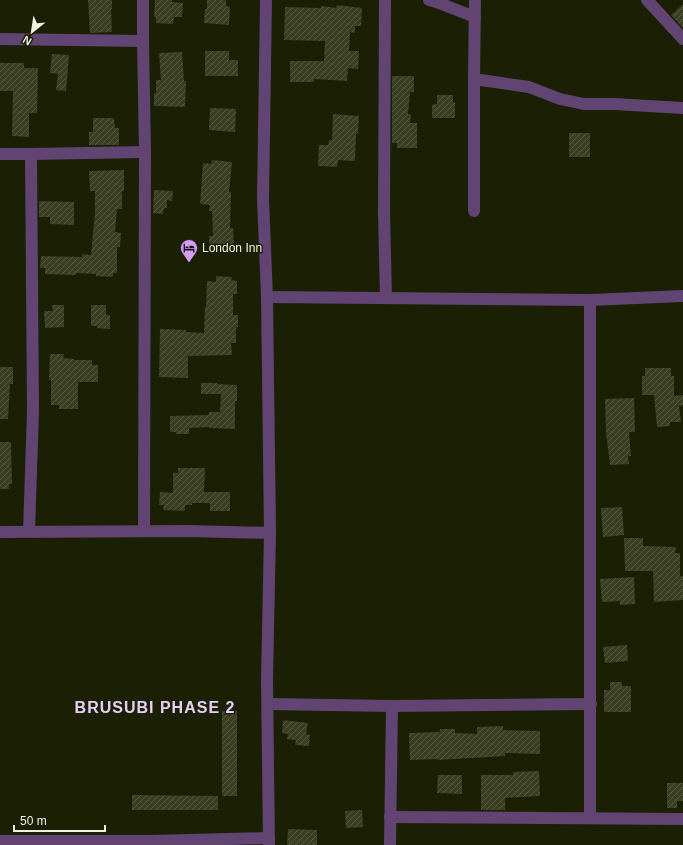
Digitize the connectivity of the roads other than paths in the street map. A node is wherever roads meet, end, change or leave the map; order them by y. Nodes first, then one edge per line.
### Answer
1 (143, 0) edge
2 (266, 0) edge
3 (385, 0) edge
4 (429, 0) edge
5 (475, 0) edge
6 (647, 0) edge
7 (476, 18) junction
8 (0, 39) edge
9 (683, 39) edge
10 (143, 41) junction
11 (474, 78) junction
12 (683, 108) edge
13 (145, 152) junction
14 (0, 154) edge
15 (31, 154) junction
16 (474, 211) dead end
17 (683, 296) edge
18 (267, 297) junction
19 (386, 298) junction
20 (590, 300) junction
21 (29, 531) junction
22 (144, 531) junction
23 (0, 532) edge
24 (270, 533) junction
25 (268, 704) junction
26 (590, 704) junction
27 (392, 706) junction
28 (390, 817) junction
29 (590, 818) junction
30 (683, 819) edge
31 (0, 841) edge
32 (269, 842) edge
33 (150, 843) edge
34 (390, 845) edge

1 - 10 street
2 - 18 street
3 - 19 street
4 - 7 street
5 - 7 street
6 - 9 street
7 - 11 street
8 - 10 street
10 - 13 street
11 - 12 street
11 - 16 street
13 - 15 street
13 - 22 street
14 - 15 street
15 - 21 street
17 - 20 street
18 - 19 street
18 - 24 street
19 - 20 street
20 - 26 street
21 - 22 street
21 - 23 street
22 - 24 street
24 - 25 street
25 - 27 street
25 - 32 street
26 - 27 street
26 - 29 street
27 - 28 street
28 - 29 street
28 - 34 street
29 - 30 street
31 - 33 street
32 - 33 street

